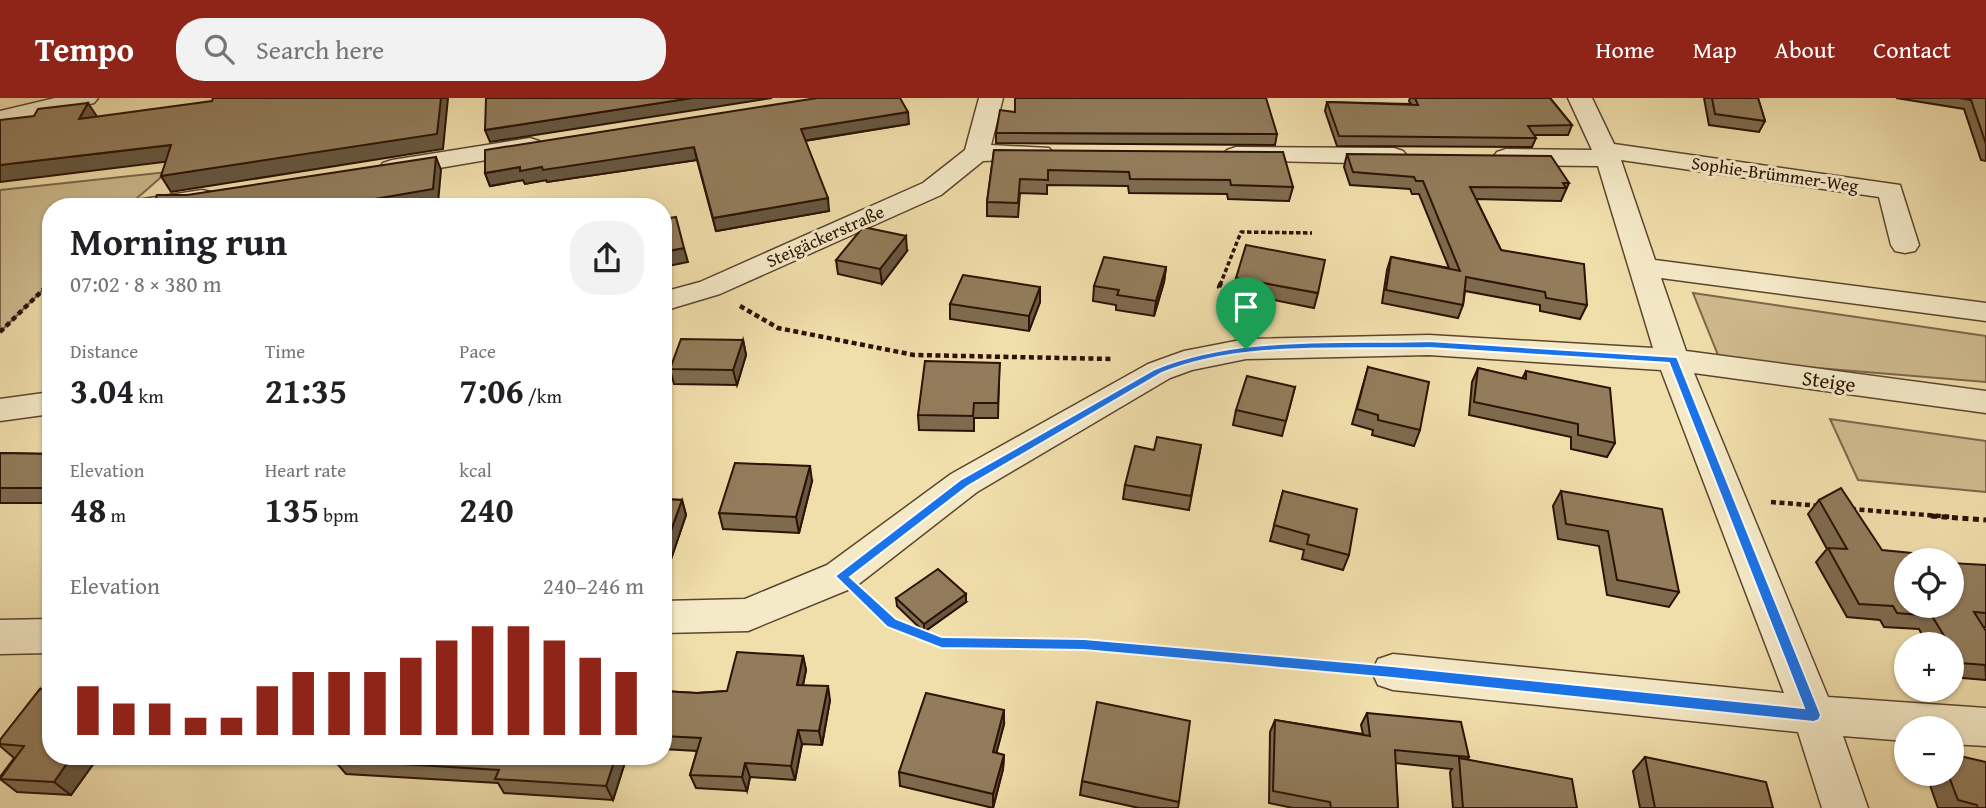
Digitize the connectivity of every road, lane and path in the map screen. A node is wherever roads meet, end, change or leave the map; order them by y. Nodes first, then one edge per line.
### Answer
1 (86, 98) edge
2 (991, 98) edge
3 (1580, 98) edge
4 (0, 118) edge
5 (559, 141) edge
6 (977, 153) junction
7 (1070, 153) edge
8 (1607, 154) junction
9 (1205, 155) edge
10 (1420, 156) edge
11 (1487, 157) edge
12 (367, 172) edge
13 (229, 194) edge
14 (202, 198) edge
15 (1312, 233) dead end
16 (1905, 245) dead end
17 (1643, 267) junction
18 (709, 288) junction
19 (42, 291) edge
20 (672, 299) edge
21 (1986, 312) edge
22 (0, 332) edge
23 (1246, 349) junction
24 (1673, 360) junction
25 (1159, 371) junction
26 (1986, 402) edge
27 (42, 404) edge
28 (0, 410) edge
29 (1728, 499) junction
30 (1823, 506) edge
31 (1850, 509) edge
32 (1986, 520) edge
33 (841, 576) junction
34 (672, 617) edge
35 (42, 636) edge
36 (0, 637) edge
37 (1392, 672) joint
38 (1814, 715) junction
39 (1986, 727) edge
40 (1845, 808) edge

1 - 4 street
2 - 6 street
3 - 8 street
5 - 12 street
6 - 7 street
6 - 18 street, Steigäckerstraße
8 - 11 street
8 - 16 street, Sophie-Brümmer-Weg
8 - 17 street
9 - 10 street
13 - 14 street
15 - 23 path
17 - 21 street
17 - 24 street
18 - 20 street, Steigäckerstraße
18 - 25 path
19 - 22 path
23 - 24 street, Steige
23 - 25 street, Steige
24 - 26 street, Steige
24 - 29 street
25 - 33 street, Steige
27 - 28 street
29 - 30 path
29 - 38 street
31 - 32 path
33 - 34 street, Steige
33 - 37 path
35 - 36 street
37 - 38 street
38 - 39 street
38 - 40 street

